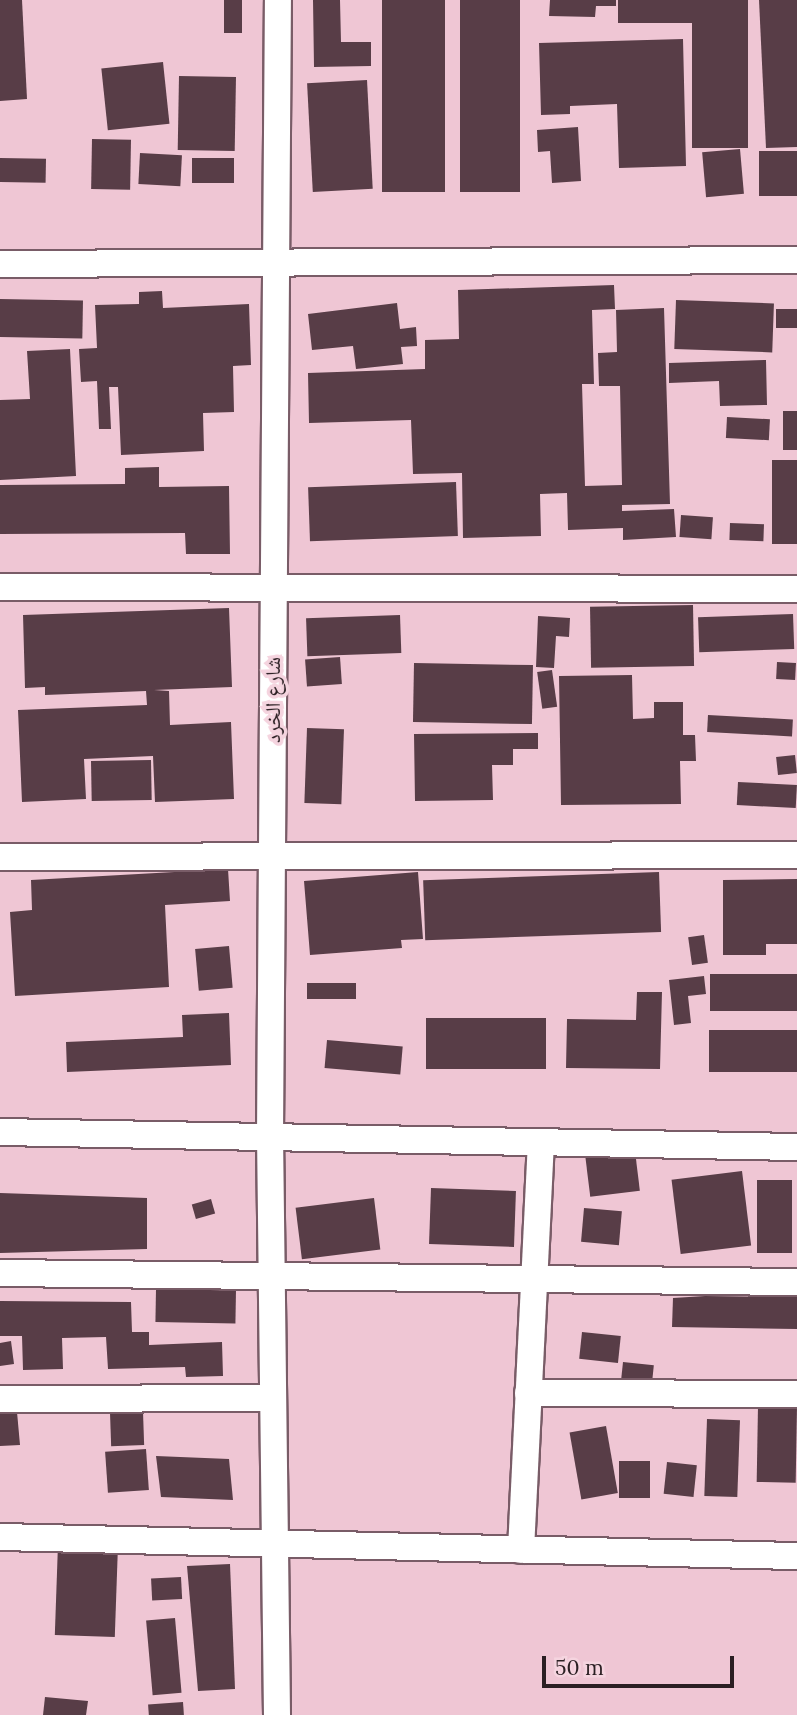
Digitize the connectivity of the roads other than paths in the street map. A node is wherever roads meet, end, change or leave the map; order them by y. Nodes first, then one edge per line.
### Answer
1 (278, 0) edge
2 (797, 260) edge
3 (0, 264) edge
4 (276, 264) junction
5 (0, 587) edge
6 (274, 587) junction
7 (797, 589) edge
8 (272, 854) junction
9 (797, 855) edge
10 (0, 857) edge
11 (0, 1132) edge
12 (270, 1136) junction
13 (541, 1142) junction
14 (797, 1147) edge
15 (0, 1273) edge
16 (272, 1273) junction
17 (534, 1278) junction
18 (797, 1282) edge
19 (528, 1393) junction
20 (797, 1394) edge
21 (273, 1398) junction
22 (0, 1399) edge
23 (0, 1538) edge
24 (275, 1540) junction
25 (521, 1550) junction
26 (797, 1556) edge
27 (277, 1715) edge

1 - 4 street, شارع الخرد
2 - 4 street
3 - 4 street
4 - 6 street, شارع الخرد
5 - 6 street
6 - 7 street
6 - 8 street, شارع الخرد
8 - 9 street
8 - 10 street
8 - 12 street, شارع الخرد
11 - 12 street
12 - 13 street
12 - 16 street, شارع الخرد
13 - 14 street
13 - 17 street
15 - 16 street
16 - 17 street
16 - 21 street, شارع الخرد
17 - 18 street
17 - 19 street
19 - 20 street
19 - 25 street
21 - 22 street
21 - 24 street, شارع الخرد
23 - 24 street
24 - 25 street
24 - 27 street, شارع الخرد
25 - 26 street

